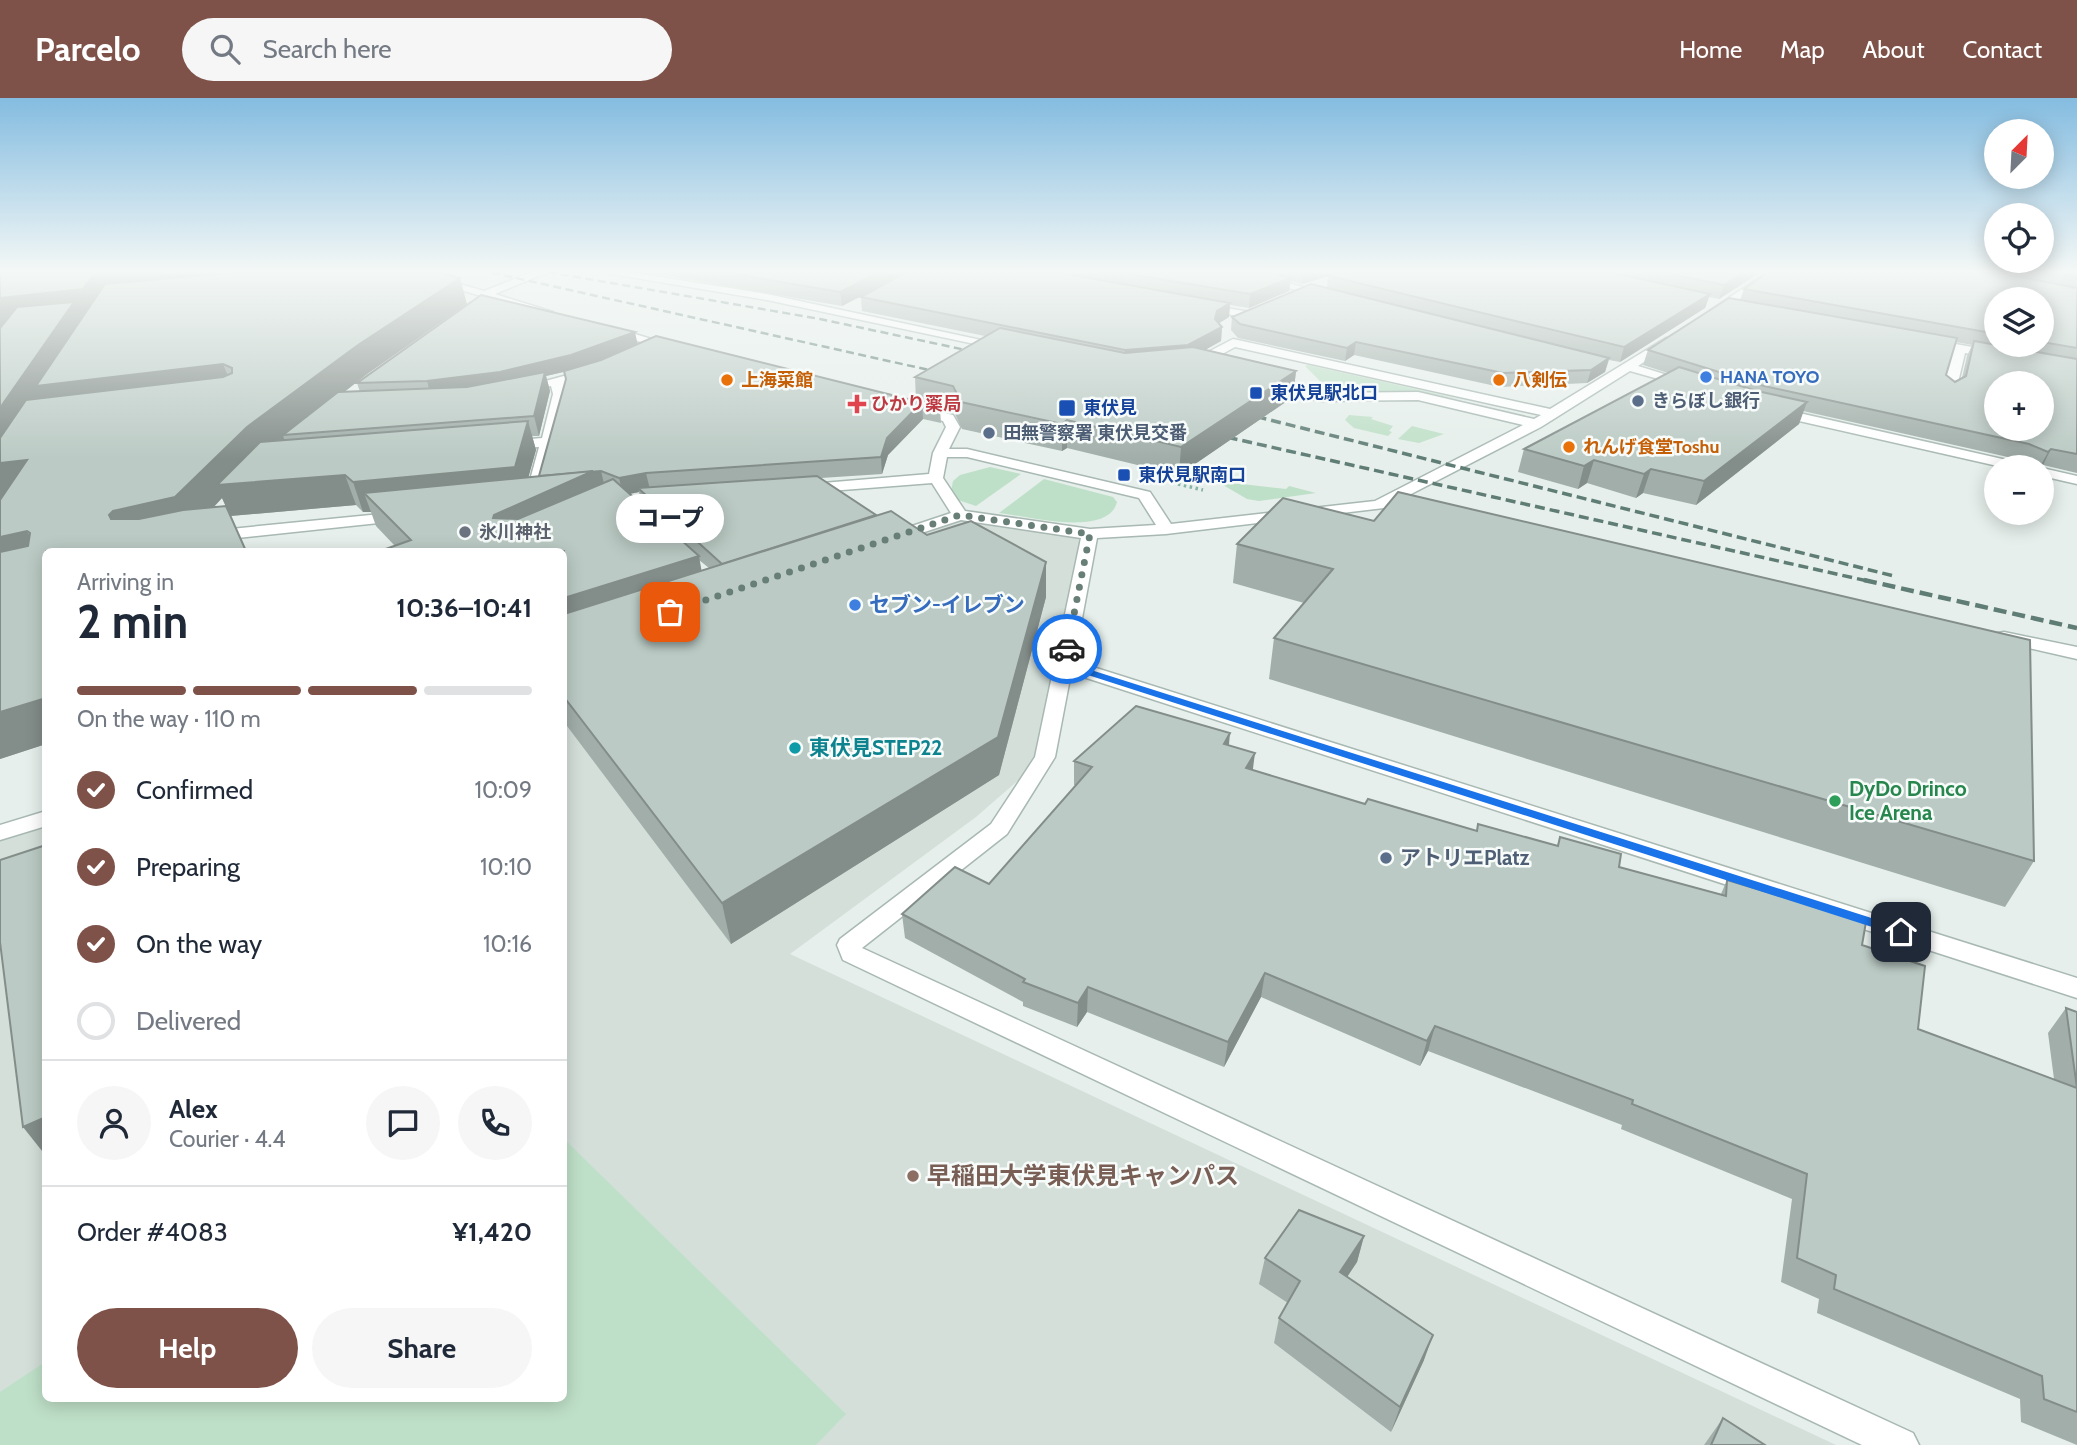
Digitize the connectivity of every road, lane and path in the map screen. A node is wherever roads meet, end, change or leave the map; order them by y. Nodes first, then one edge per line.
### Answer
1 (619, 333) edge
2 (940, 333) edge
3 (1226, 333) edge
4 (1681, 333) edge
5 (1908, 340) edge
6 (1233, 343) junction
7 (659, 344) junction
8 (1018, 349) edge
9 (1960, 349) junction
10 (686, 351) edge
11 (1275, 352) junction
12 (637, 354) edge
13 (2012, 358) edge
14 (1605, 365) edge
15 (607, 367) edge
16 (1627, 368) junction
17 (1218, 373) edge
18 (557, 382) junction
19 (1258, 382) edge
20 (1694, 387) edge
21 (1285, 389) junction
22 (510, 391) edge
23 (1949, 391) edge
24 (896, 404) edge
25 (1755, 407) edge
26 (1553, 414) junction
27 (1536, 424) junction
28 (547, 442) junction
29 (491, 446) edge
30 (940, 453) junction
31 (1984, 459) edge
32 (2054, 475) edge
33 (936, 478) junction
34 (2077, 480) edge
35 (1174, 483) dead end
36 (790, 489) edge
37 (1206, 491) dead end
38 (531, 504) edge
39 (1379, 505) junction
40 (1404, 510) edge
41 (422, 515) edge
42 (960, 515) junction
43 (216, 517) edge
44 (1166, 529) junction
45 (1090, 534) junction
46 (877, 543) edge
47 (1984, 632) edge
48 (2077, 653) edge
49 (1063, 664) junction
50 (42, 819) edge
51 (0, 833) edge
52 (2077, 988) edge
53 (1901, 1445) edge

1 - 7 street
2 - 8 street
3 - 6 street
4 - 16 street
5 - 9 street
6 - 11 street
6 - 17 street
7 - 10 street
7 - 12 street
9 - 13 street
9 - 23 street
11 - 21 street
11 - 26 street
14 - 16 street
15 - 18 street
16 - 20 street
16 - 26 street
18 - 22 street
18 - 28 street
19 - 21 street
21 - 27 street
24 - 30 street
25 - 31 street
26 - 27 street
27 - 39 street
28 - 29 street
28 - 38 street
30 - 33 street
30 - 44 street
32 - 34 street
33 - 36 street
33 - 42 street
35 - 37 path
39 - 40 street
39 - 44 street
41 - 43 street
42 - 45 street
42 - 46 street
44 - 45 street
45 - 49 street
47 - 48 street
49 - 52 street
49 - 53 street
50 - 51 street

